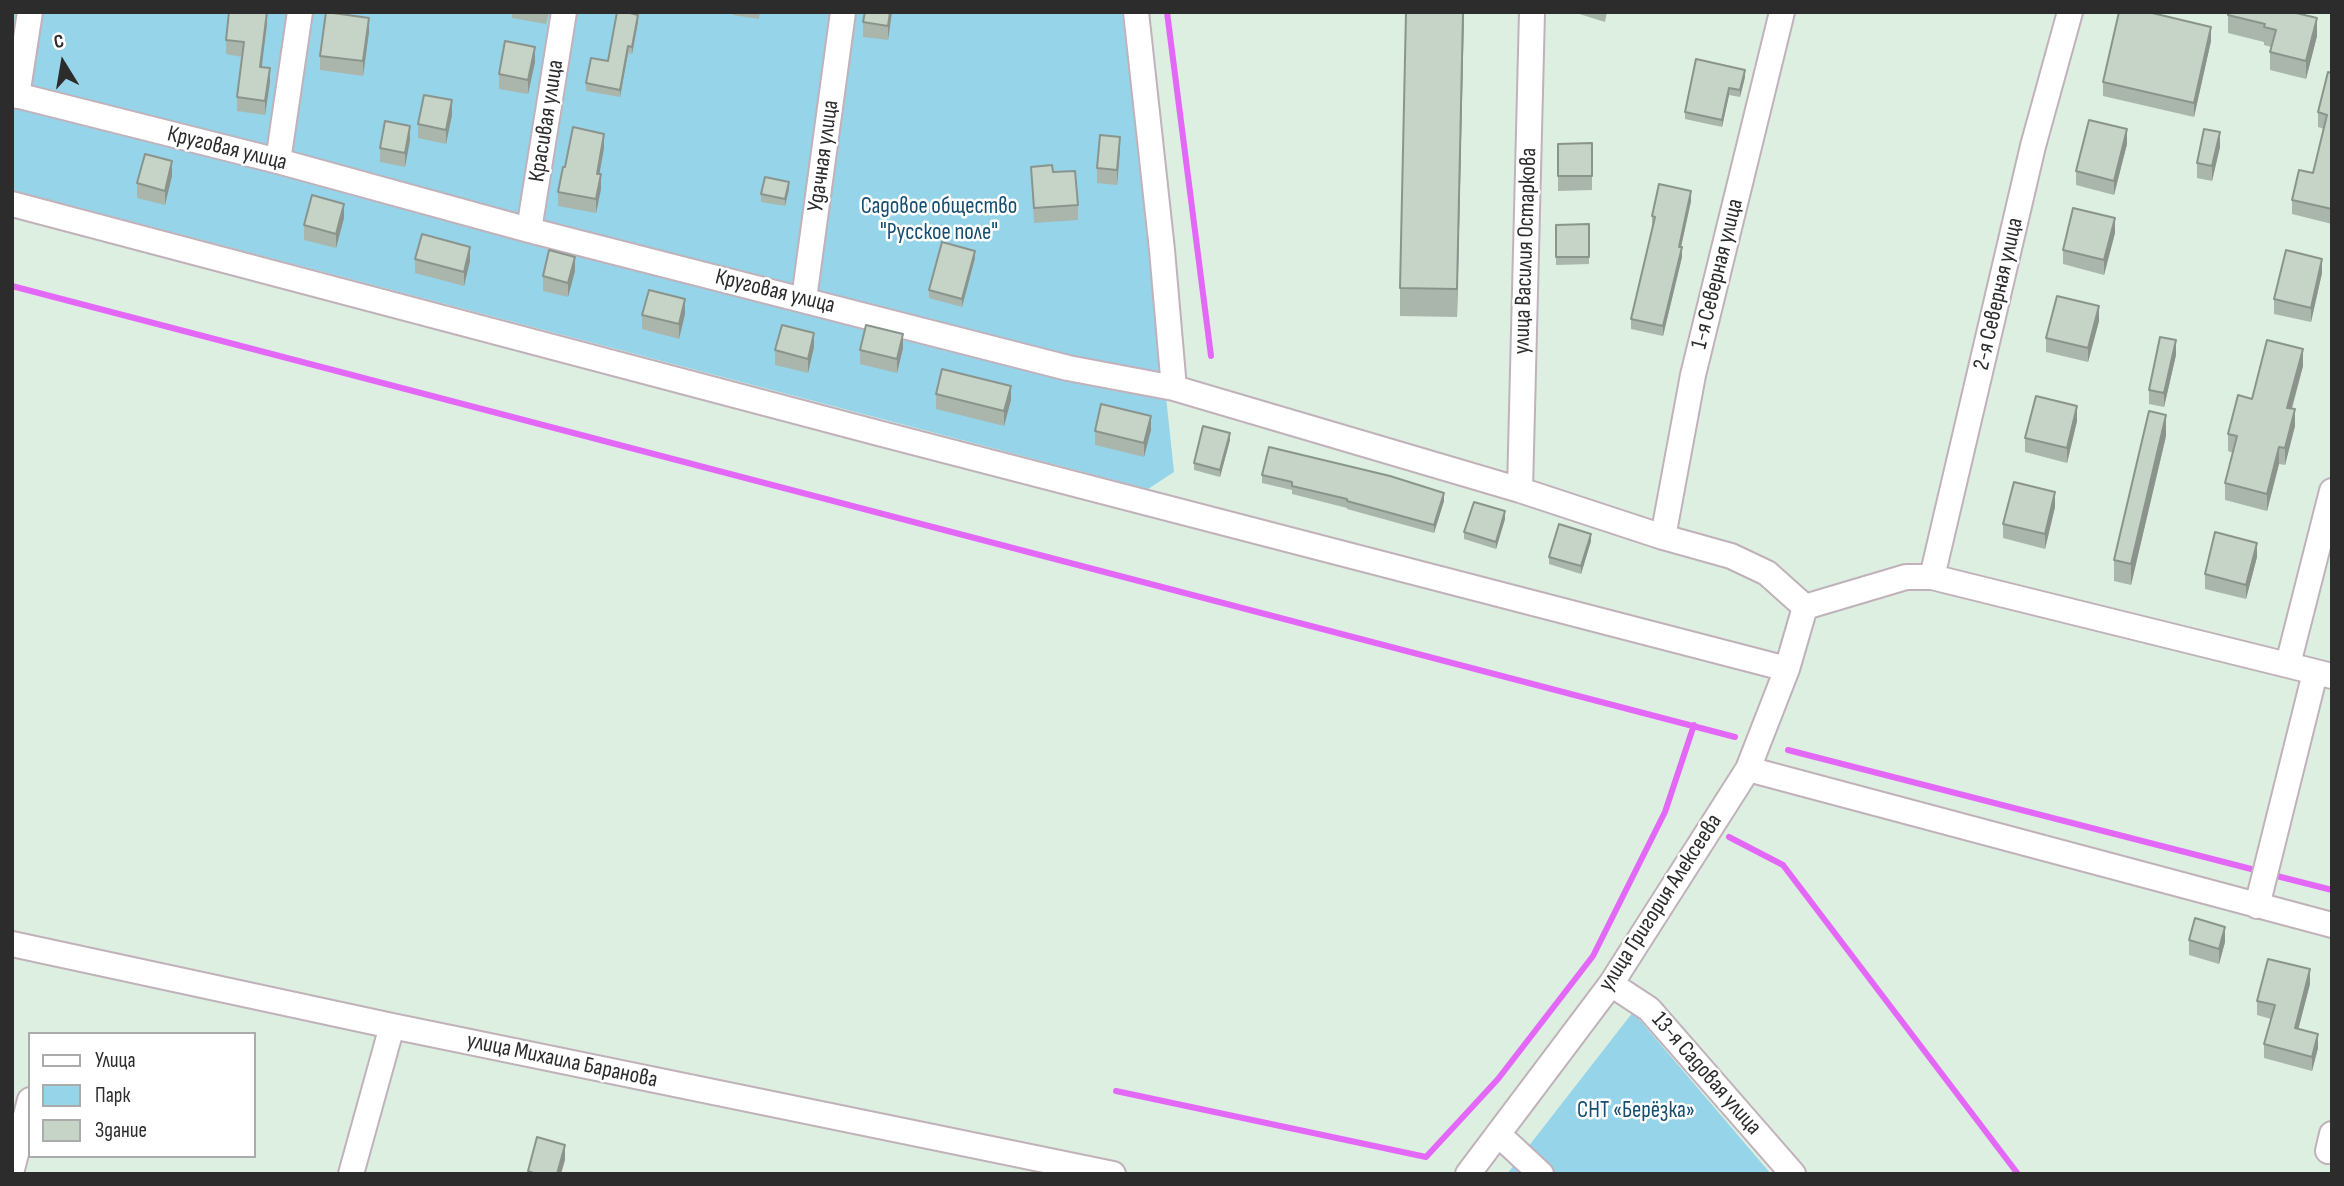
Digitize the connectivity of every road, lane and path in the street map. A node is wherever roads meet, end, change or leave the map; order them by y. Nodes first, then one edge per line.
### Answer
1 (30, 12) edge
2 (300, 12) edge
3 (564, 12) edge
4 (843, 12) edge
5 (1136, 12) edge
6 (1532, 12) edge
7 (1782, 12) edge
8 (2070, 12) edge
9 (14, 95) edge
10 (278, 162) junction
11 (12, 204) edge
12 (529, 230) junction
13 (804, 299) junction
14 (1174, 388) junction
15 (1520, 490) junction
16 (2332, 491) edge
17 (1663, 537) junction
18 (1932, 577) junction
19 (1805, 607) junction
20 (2288, 664) junction
21 (1787, 669) junction
22 (2324, 674) edge
23 (1748, 769) junction
24 (2257, 906) junction
25 (2332, 925) edge
26 (12, 944) edge
27 (1611, 984) junction
28 (392, 1026) junction
29 (28, 1108) edge
30 (1498, 1135) junction
31 (12, 1169) edge
32 (351, 1174) edge
33 (1113, 1174) edge
34 (1468, 1174) edge
35 (1541, 1174) edge
36 (1793, 1174) edge

1 - 9 street
2 - 10 street
3 - 12 street, Красивая улица
4 - 13 street, Удачная улица
5 - 14 street
6 - 15 street, улица Василия Остаркова
7 - 17 street, 1-я Северная улица
8 - 18 street, 2-я Северная улица
9 - 10 street, Круговая улица
10 - 12 street, Круговая улица
11 - 21 street
12 - 13 street, Круговая улица
13 - 14 street, Круговая улица
14 - 15 street, Круговая улица
15 - 17 street, Круговая улица
16 - 20 street
17 - 19 street, Круговая улица
18 - 19 street
18 - 20 street
19 - 21 street, улица Григория Алексеева
20 - 22 street
21 - 23 street, улица Григория Алексеева
22 - 24 street
23 - 24 street
23 - 27 street, улица Григория Алексеева
24 - 25 street
26 - 28 street, улица Михаила Баранова
27 - 30 street, улица Григория Алексеева
27 - 36 street, 13-я Садовая улица
28 - 32 street
28 - 33 street, улица Михаила Баранова
29 - 31 street
30 - 34 street, улица Григория Алексеева
30 - 35 street

